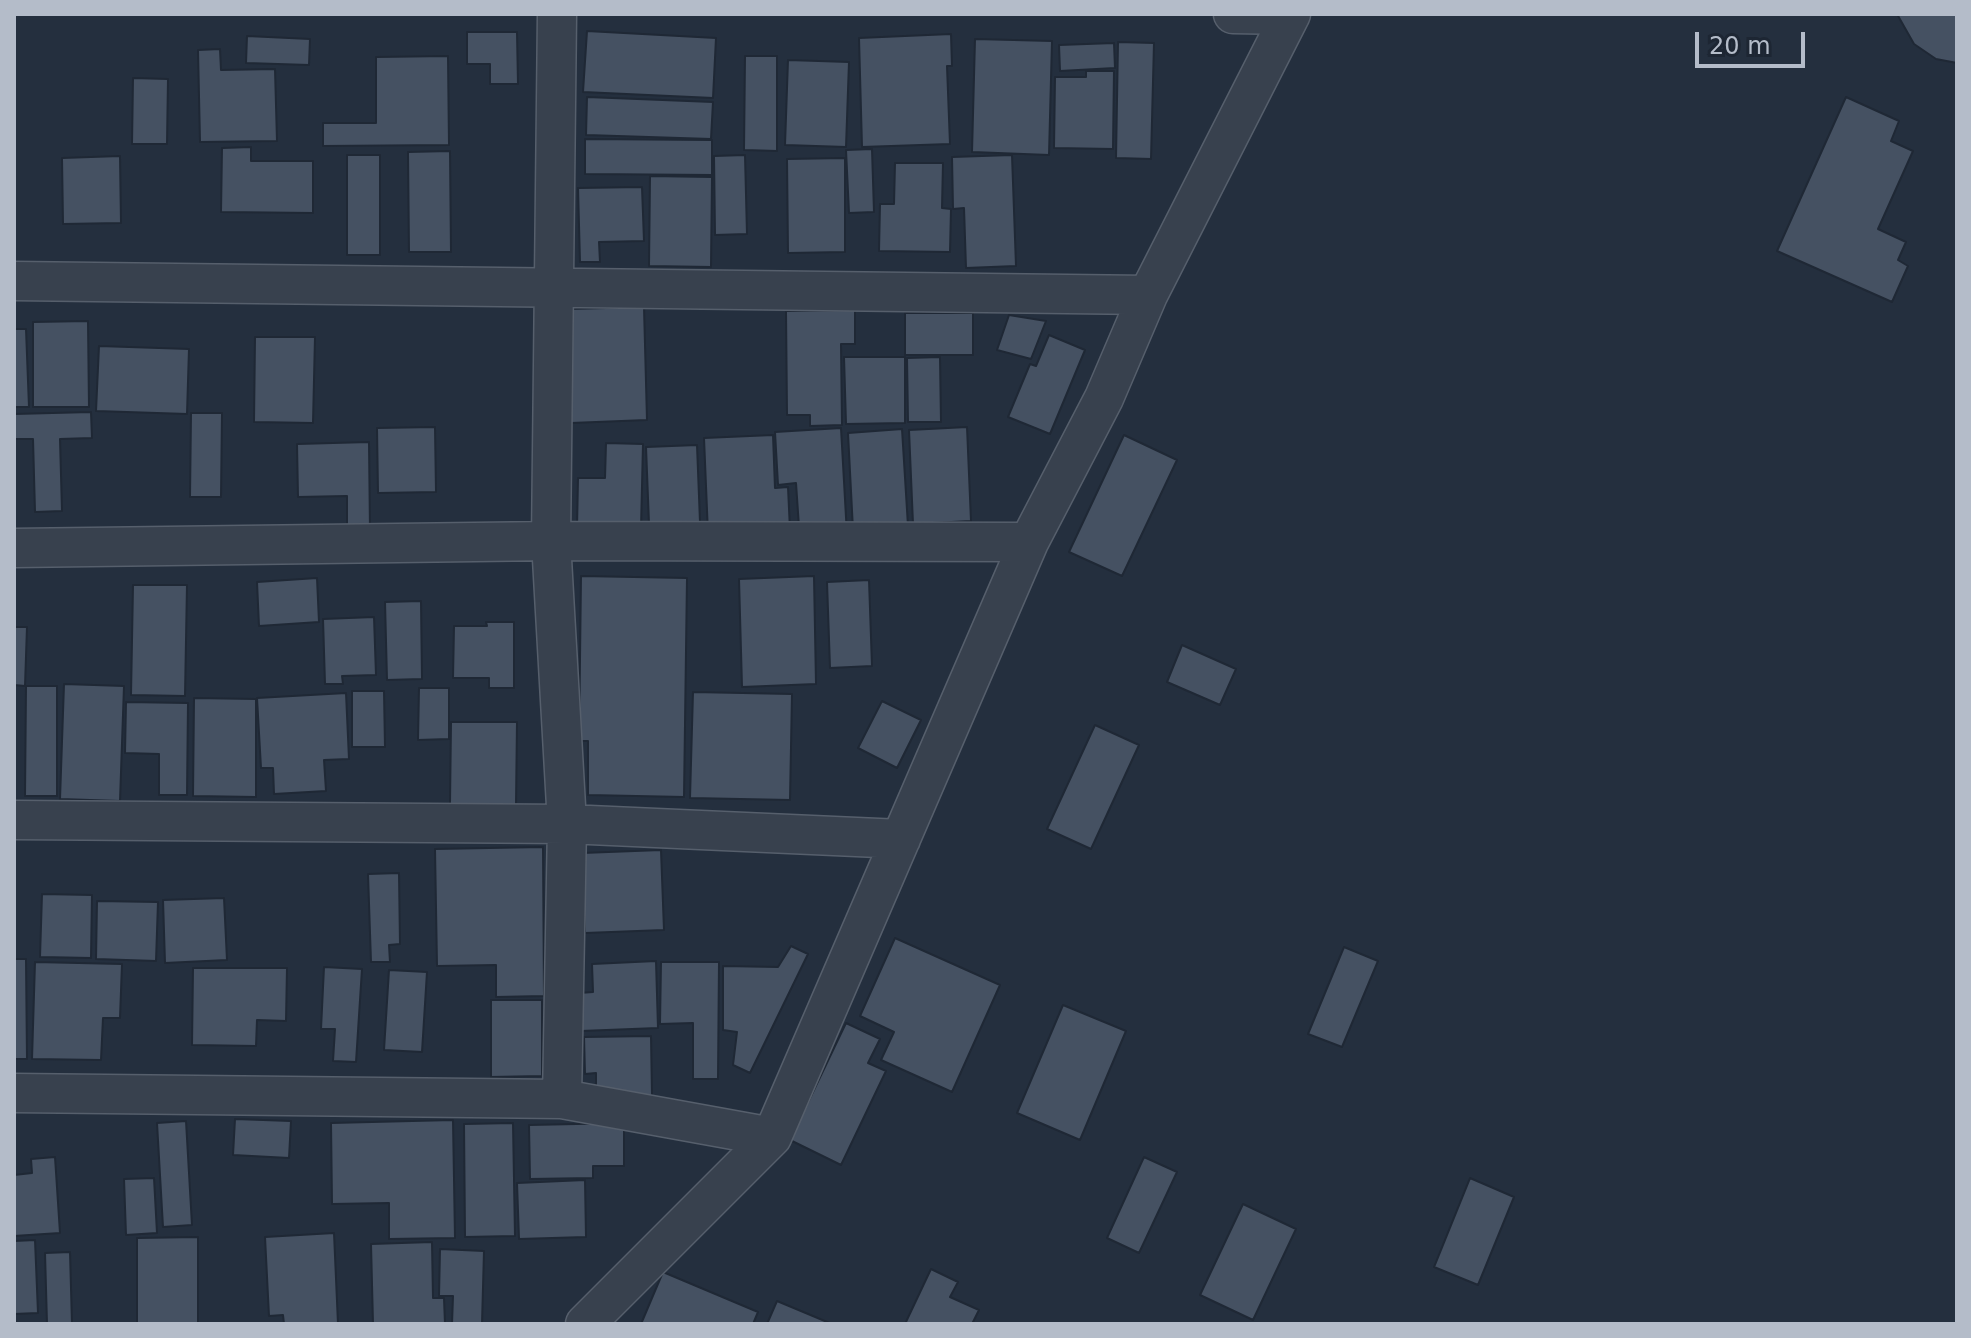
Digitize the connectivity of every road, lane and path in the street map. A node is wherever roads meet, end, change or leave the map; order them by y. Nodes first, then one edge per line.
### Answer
1 (557, 14) edge
2 (1233, 14) edge
3 (1290, 14) edge
4 (14, 281) edge
5 (553, 285) junction
6 (1148, 295) junction
7 (551, 541) junction
8 (1029, 542) junction
9 (14, 548) edge
10 (14, 820) edge
11 (567, 824) junction
12 (901, 839) junction
13 (14, 1093) edge
14 (562, 1099) junction
15 (772, 1137) junction
16 (585, 1324) edge

1 - 5 street
2 - 3 street
3 - 6 street
4 - 5 street
5 - 6 street
5 - 7 street
6 - 8 street
7 - 8 street
7 - 9 street
7 - 11 street
8 - 12 street
10 - 11 street
11 - 12 street
11 - 14 street
12 - 15 street
13 - 14 street
14 - 15 street
15 - 16 street

